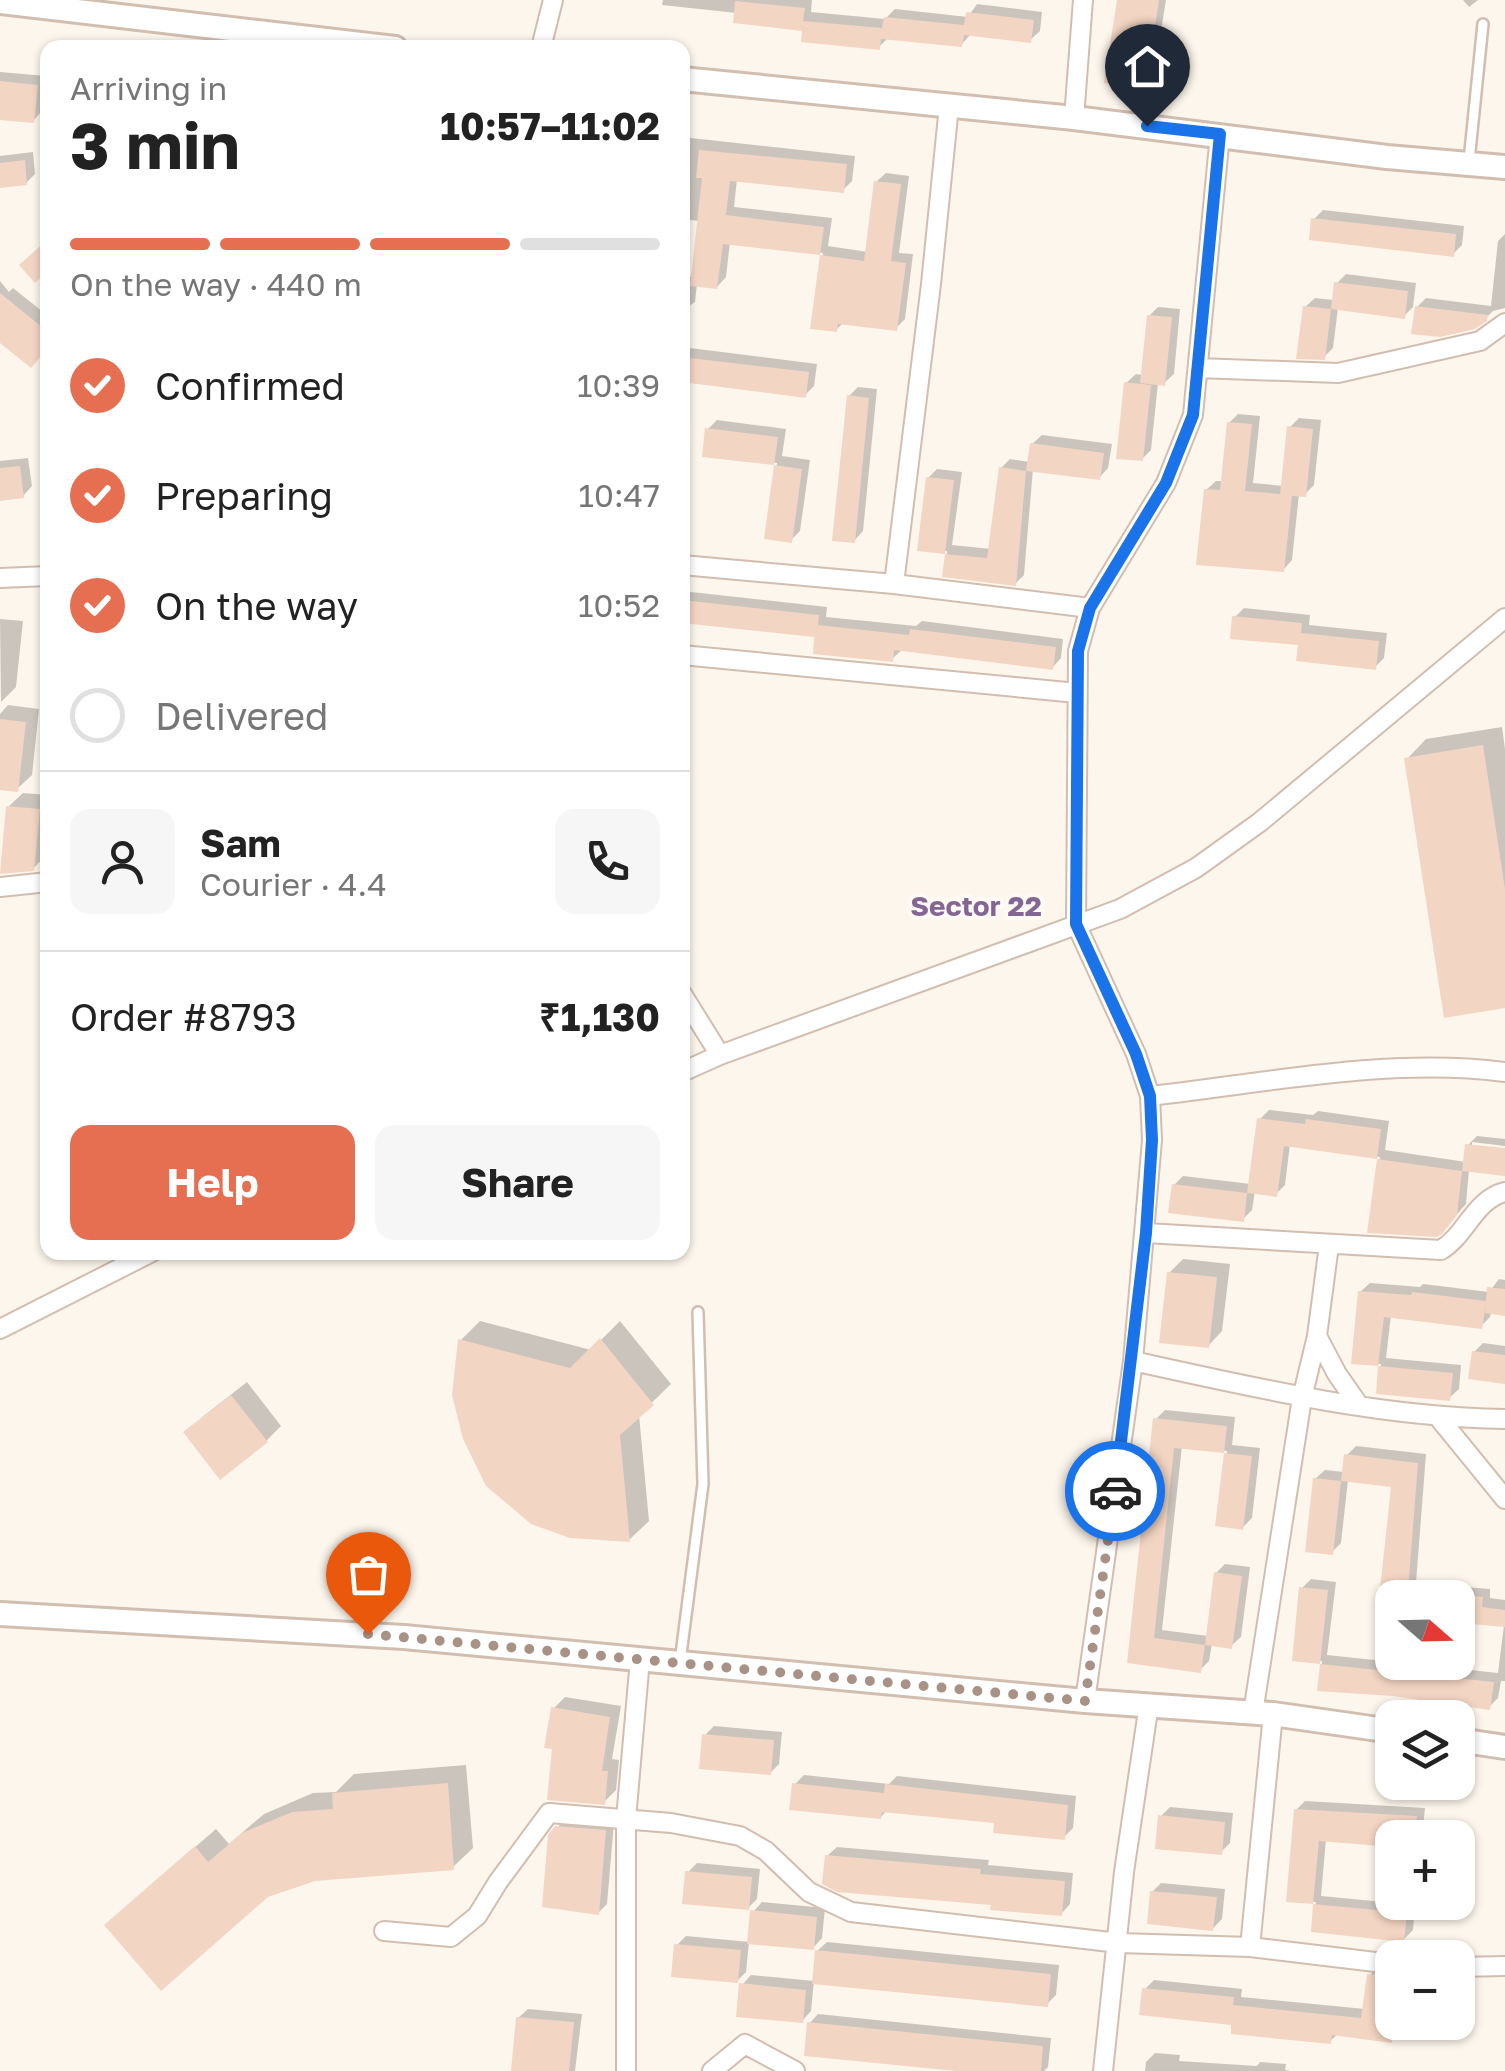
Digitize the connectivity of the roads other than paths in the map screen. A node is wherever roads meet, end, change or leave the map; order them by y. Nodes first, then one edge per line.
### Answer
1 (552, 0) edge
2 (1082, 0) edge
3 (0, 2) edge
4 (85, 6) edge
5 (1483, 24) dead end
6 (335, 40) edge
7 (543, 40) edge
8 (690, 80) edge
9 (950, 106) junction
10 (1074, 118) junction
11 (1220, 134) junction
12 (1468, 164) junction
13 (1505, 167) edge
14 (1505, 323) edge
15 (1198, 368) junction
16 (690, 567) edge
17 (40, 576) edge
18 (0, 578) edge
19 (894, 584) junction
20 (1090, 608) junction
21 (1505, 618) edge
22 (690, 656) edge
23 (1077, 693) junction
24 (40, 883) edge
25 (0, 887) edge
26 (1076, 924) junction
27 (690, 1007) edge
28 (720, 1055) junction
29 (690, 1068) edge
30 (1505, 1072) edge
31 (1150, 1096) junction
32 (1505, 1192) edge
33 (1146, 1233) junction
34 (1329, 1244) junction
35 (136, 1260) edge
36 (698, 1312) dead end
37 (0, 1329) edge
38 (1317, 1336) junction
39 (1133, 1361) junction
40 (1302, 1398) junction
41 (1358, 1404) junction
42 (1438, 1418) junction
43 (1505, 1419) edge
44 (1505, 1500) edge
45 (0, 1614) edge
46 (640, 1659) junction
47 (680, 1662) junction
48 (1085, 1701) junction
49 (1149, 1704) junction
50 (1263, 1714) junction
51 (1375, 1729) edge
52 (1475, 1743) edge
53 (1505, 1747) edge
54 (626, 1819) junction
55 (384, 1931) dead end
56 (1119, 1942) junction
57 (1250, 1946) junction
58 (1375, 1962) edge
59 (1505, 1966) edge
60 (1475, 1967) edge
61 (626, 2071) edge
62 (712, 2071) edge
63 (795, 2071) edge
64 (1103, 2071) edge

1 - 7 street
2 - 10 street
3 - 4 street
4 - 6 street
5 - 12 lane
8 - 9 street
9 - 10 street
9 - 19 street
10 - 11 street
11 - 12 street
11 - 15 street
12 - 13 street
14 - 15 street
15 - 20 street
16 - 19 street
17 - 18 street
19 - 20 street
20 - 23 street
21 - 26 street
22 - 23 street
23 - 26 street
24 - 25 street
26 - 28 street
26 - 31 street
27 - 28 street
28 - 29 street
30 - 31 street
31 - 33 street
32 - 34 street
33 - 34 street
33 - 39 street
34 - 38 street
35 - 37 street
36 - 47 lane
38 - 40 street
38 - 41 street
39 - 40 street
39 - 48 street
40 - 41 street
40 - 50 street
41 - 42 street
42 - 43 street
42 - 44 street
45 - 46 street
46 - 47 street
46 - 54 street
47 - 48 street
48 - 49 street
49 - 50 street
49 - 56 street
50 - 51 street
50 - 57 street
52 - 53 street
54 - 55 street
54 - 56 street
54 - 61 street
56 - 57 street
56 - 64 street
57 - 58 street
59 - 60 street
62 - 63 street

